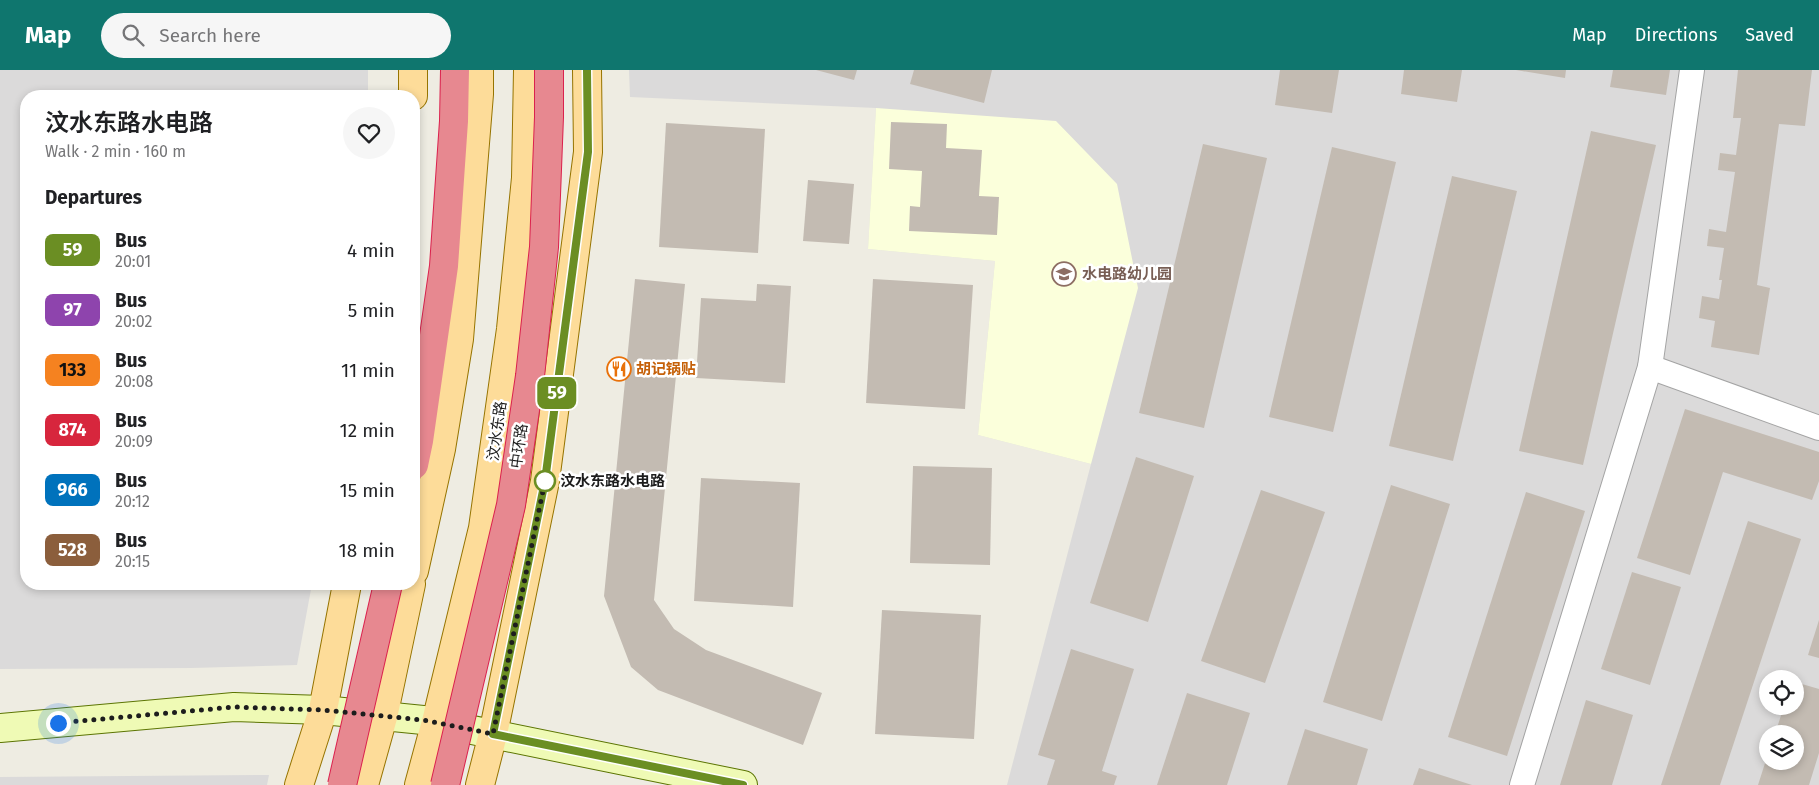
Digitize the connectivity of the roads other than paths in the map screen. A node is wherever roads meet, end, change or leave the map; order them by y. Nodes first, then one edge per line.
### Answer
1 (413, 70) edge
2 (455, 70) edge
3 (465, 70) edge
4 (528, 70) edge
5 (549, 70) edge
6 (1692, 70) edge
7 (586, 71) edge
8 (479, 82) edge
9 (414, 90) edge
10 (1650, 367) junction
11 (1819, 428) edge
12 (420, 434) edge
13 (420, 544) edge
14 (346, 590) edge
15 (387, 590) edge
16 (410, 590) edge
17 (323, 710) junction
18 (383, 717) junction
19 (436, 722) junction
20 (0, 728) edge
21 (493, 734) junction
22 (299, 785) edge
23 (342, 785) edge
24 (364, 785) edge
25 (419, 785) edge
26 (445, 785) edge
27 (480, 785) edge
28 (743, 785) edge
29 (1522, 785) edge

1 - 9 main road
2 - 12 highway
3 - 8 main road
4 - 19 main road, 汶水东路
5 - 26 highway, 中环路, bridge
6 - 10 street
7 - 21 main road
8 - 13 main road
10 - 11 street
10 - 29 street
14 - 17 main road
15 - 23 highway, bridge
16 - 18 main road
17 - 18 main road
17 - 20 main road
17 - 22 main road
18 - 19 main road
18 - 24 main road
19 - 21 main road
19 - 25 main road, 汶水东路
21 - 27 main road
21 - 28 main road

